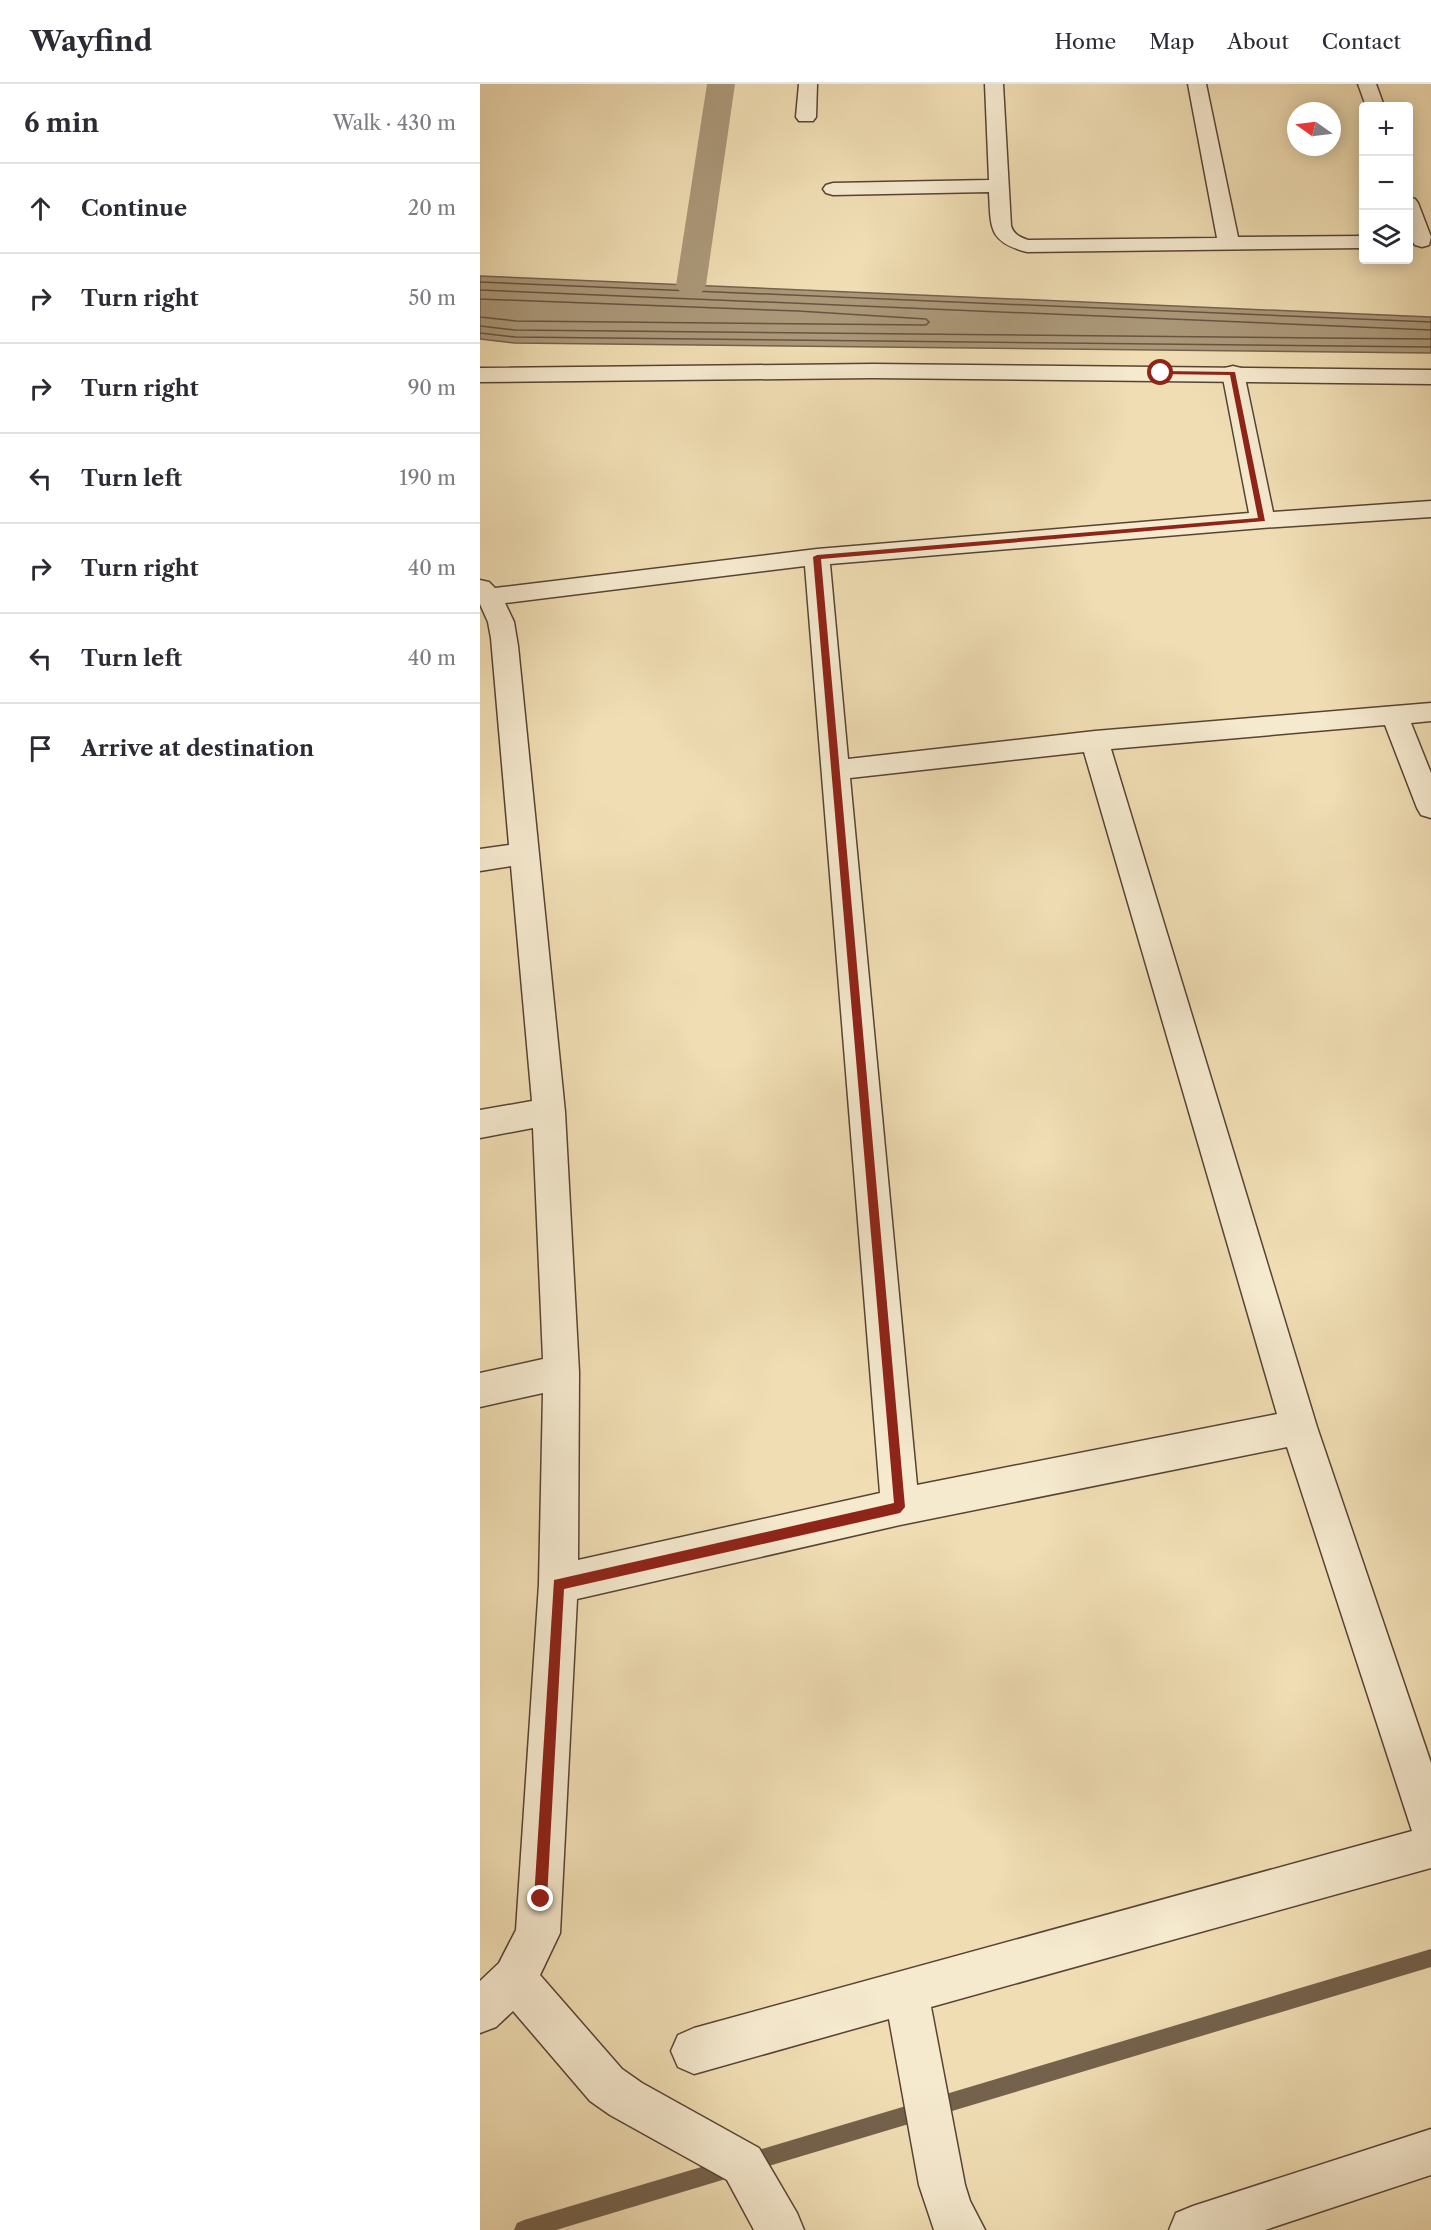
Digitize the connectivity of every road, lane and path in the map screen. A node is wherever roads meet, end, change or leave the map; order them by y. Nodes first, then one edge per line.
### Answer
1 (808, 84) edge
2 (994, 84) edge
3 (1197, 84) edge
4 (1367, 84) edge
5 (1374, 102) edge
6 (806, 117) dead end
7 (999, 186) junction
8 (833, 189) dead end
9 (1410, 210) edge
10 (1420, 241) edge
11 (1359, 242) edge
12 (1229, 244) junction
13 (1233, 374) junction
14 (480, 375) edge
15 (1431, 377) edge
16 (1431, 509) edge
17 (1262, 520) junction
18 (817, 557) junction
19 (485, 592) edge
20 (1431, 712) edge
21 (1394, 715) junction
22 (1095, 741) junction
23 (837, 770) junction
24 (1431, 808) edge
25 (526, 853) junction
26 (480, 860) edge
27 (549, 1112) junction
28 (480, 1125) edge
29 (561, 1372) junction
30 (480, 1390) edge
31 (1299, 1427) junction
32 (900, 1507) junction
33 (558, 1584) junction
34 (1431, 1825) edge
35 (1431, 1847) edge
36 (514, 1980) junction
37 (906, 1992) junction
38 (480, 2011) edge
39 (694, 2051) dead end
40 (1431, 2152) edge
41 (780, 2230) edge
42 (961, 2230) edge
43 (1193, 2230) edge

1 - 6 street
2 - 7 street
3 - 12 street
4 - 5 street
7 - 8 street
7 - 12 street
9 - 10 street
11 - 12 street
13 - 14 street
13 - 15 street
13 - 17 street
16 - 17 street
17 - 18 street
18 - 19 street
18 - 23 street
19 - 25 street
20 - 21 street
21 - 22 street
21 - 24 street
22 - 23 street
22 - 31 street
23 - 32 street
25 - 26 street
25 - 27 street
27 - 28 street
27 - 29 street
29 - 30 street
29 - 33 street
31 - 32 street
31 - 34 street
32 - 33 street
33 - 36 street
35 - 37 street
36 - 38 street
36 - 41 street
37 - 39 street
37 - 42 street
40 - 43 street

